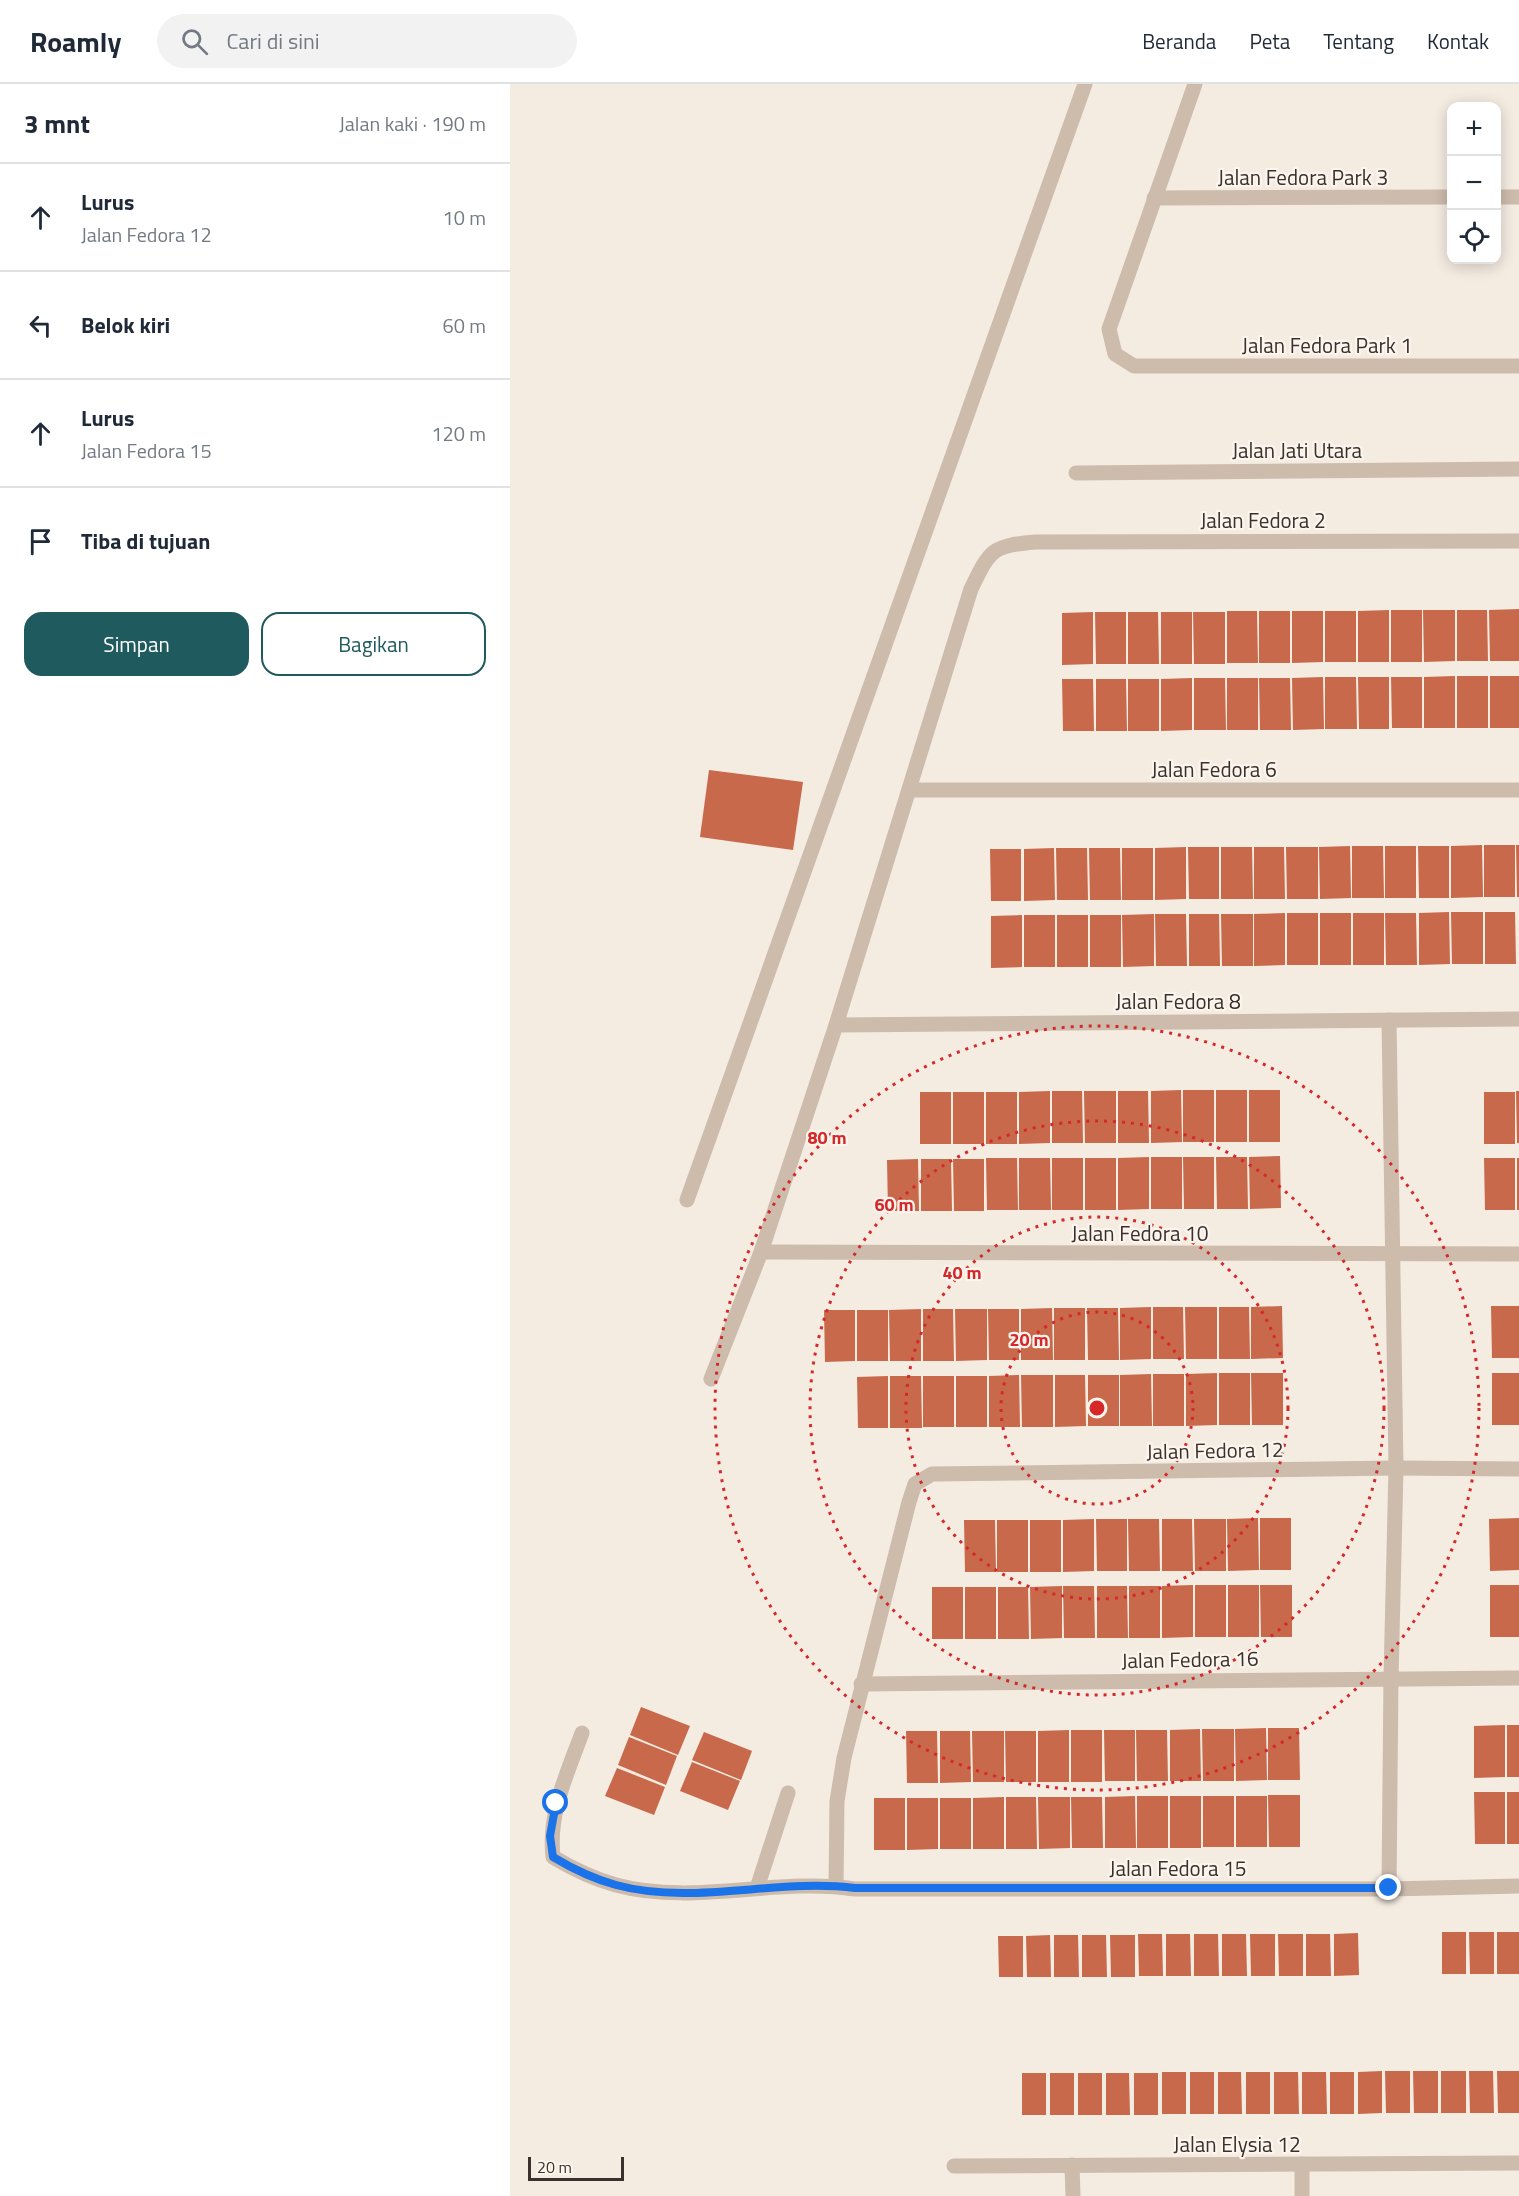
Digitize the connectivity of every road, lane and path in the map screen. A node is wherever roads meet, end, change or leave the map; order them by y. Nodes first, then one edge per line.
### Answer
1 (1085, 84) edge
2 (1195, 84) edge
3 (1447, 197) edge
4 (1501, 197) edge
5 (1519, 197) edge
6 (1154, 198) junction
7 (1519, 366) edge
8 (1519, 470) edge
9 (1076, 473) dead end
10 (1519, 541) edge
11 (909, 790) junction
12 (1519, 790) edge
13 (1519, 1019) edge
14 (1389, 1020) junction
15 (836, 1025) junction
16 (687, 1200) dead end
17 (761, 1252) junction
18 (1519, 1254) edge
19 (1393, 1255) junction
20 (711, 1379) dead end
21 (1396, 1468) junction
22 (1519, 1469) edge
23 (1391, 1678) junction
24 (1519, 1678) edge
25 (861, 1684) junction
26 (582, 1733) dead end
27 (788, 1793) dead end
28 (836, 1886) junction
29 (1519, 1886) edge
30 (757, 1888) junction
31 (1389, 1888) junction
32 (1519, 2163) edge
33 (1302, 2164) junction
34 (1072, 2165) junction
35 (954, 2166) dead end
36 (1073, 2196) edge
37 (1302, 2196) edge

1 - 16 street
2 - 6 street
3 - 6 street, Jalan Fedora Park 3
4 - 5 street
6 - 7 street, Jalan Fedora Park 1
8 - 9 street, Jalan Jati Utara
10 - 11 street, Jalan Fedora 2
11 - 12 street, Jalan Fedora 6
11 - 15 street
13 - 14 street, Jalan Fedora 8
14 - 15 street, Jalan Fedora 8
14 - 19 street
15 - 17 street
17 - 19 street, Jalan Fedora 10
17 - 20 street
18 - 19 street, Jalan Fedora 10
19 - 21 street
21 - 22 street, Jalan Fedora 12
21 - 23 street
21 - 25 street, Jalan Fedora 12
23 - 24 street, Jalan Fedora 16
23 - 25 street, Jalan Fedora 16
23 - 31 street
25 - 28 street
26 - 30 street, Jalan Fedora 15
27 - 30 street
28 - 30 street, Jalan Fedora 15
28 - 31 street, Jalan Fedora 15
29 - 31 street, Jalan Fedora 15
32 - 33 street, Jalan Elysia 12
33 - 34 street, Jalan Elysia 12
33 - 37 street
34 - 35 street, Jalan Elysia 12
34 - 36 street

